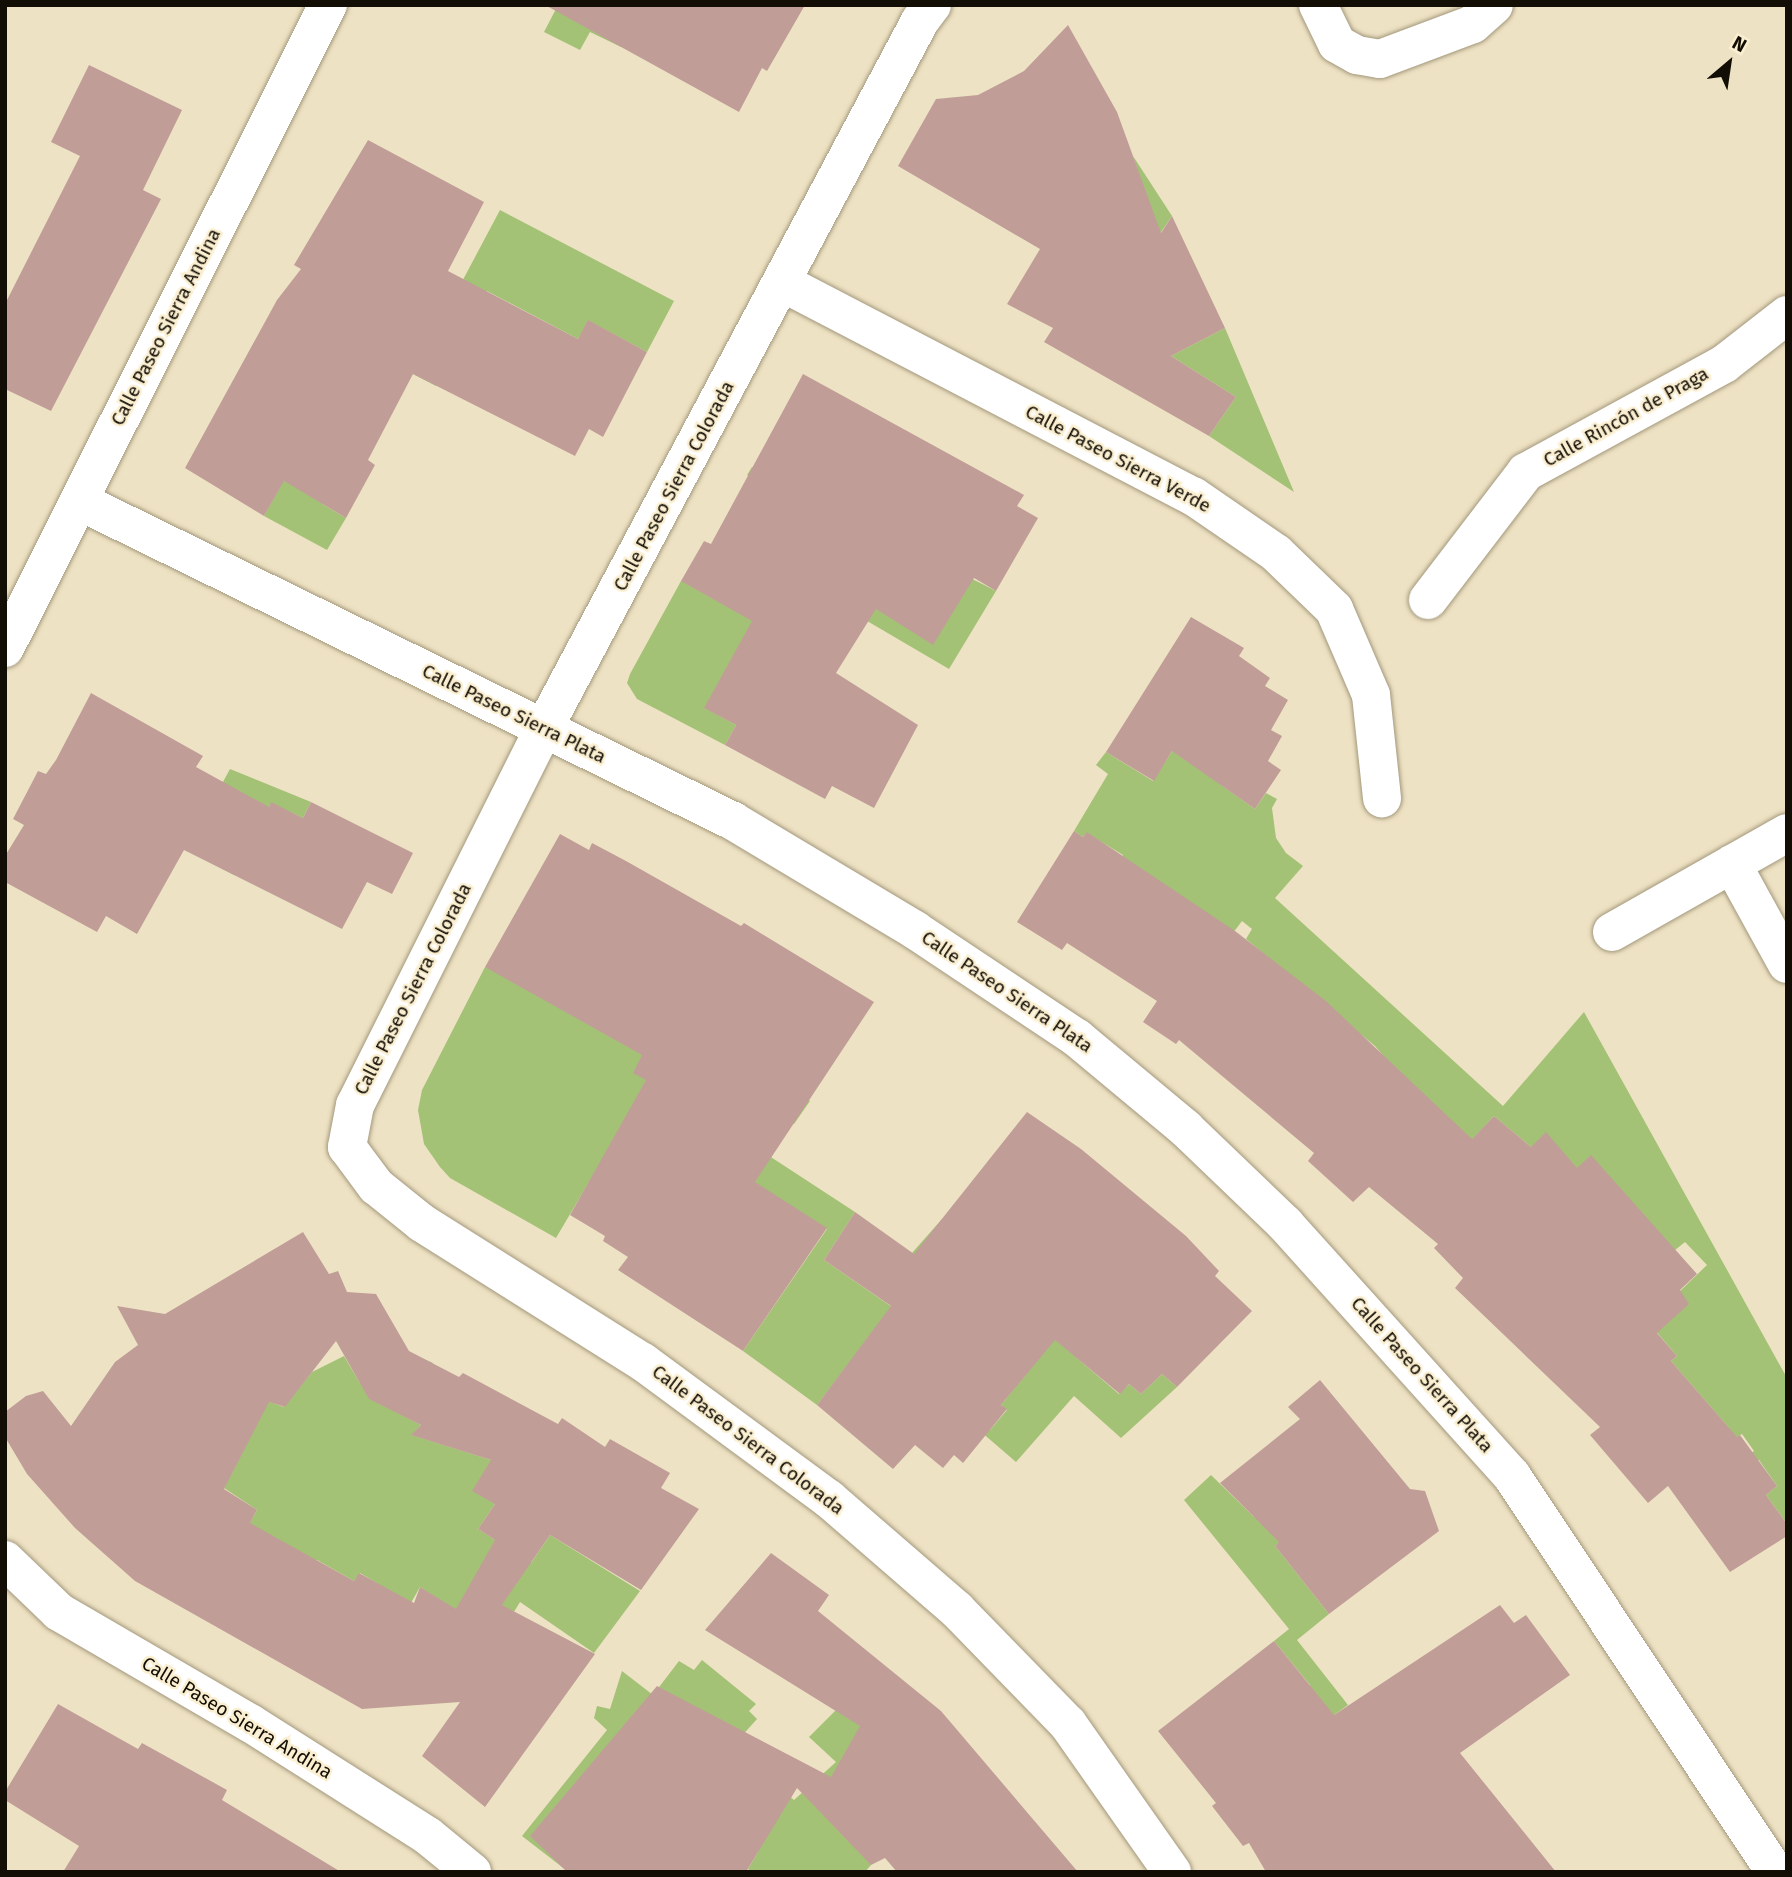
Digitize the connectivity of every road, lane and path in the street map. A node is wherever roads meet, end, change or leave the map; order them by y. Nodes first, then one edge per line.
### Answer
1 (328, 5) edge
2 (932, 5) edge
3 (1318, 5) edge
4 (1494, 5) edge
5 (783, 283) junction
6 (1787, 315) edge
7 (79, 501) junction
8 (1428, 600) dead end
9 (5, 648) edge
10 (544, 728) junction
11 (1382, 798) dead end
12 (1787, 834) edge
13 (1732, 864) junction
14 (1612, 932) dead end
15 (1787, 964) edge
16 (5, 1560) edge
17 (1772, 1871) edge
18 (472, 1872) edge
19 (1172, 1872) edge

1 - 7 street, Calle Paseo Sierra Andina
2 - 5 street, Calle Paseo Sierra Colorada
3 - 4 street
5 - 10 street, Calle Paseo Sierra Colorada
5 - 11 street, Calle Paseo Sierra Verde
6 - 8 street, Calle Rincón de Praga
7 - 9 street, Calle Paseo Sierra Andina
7 - 10 street, Calle Paseo Sierra Plata
10 - 17 street, Calle Paseo Sierra Plata
10 - 19 street, Calle Paseo Sierra Colorada
12 - 13 street
13 - 14 street
13 - 15 street
16 - 18 street, Calle Paseo Sierra Andina

